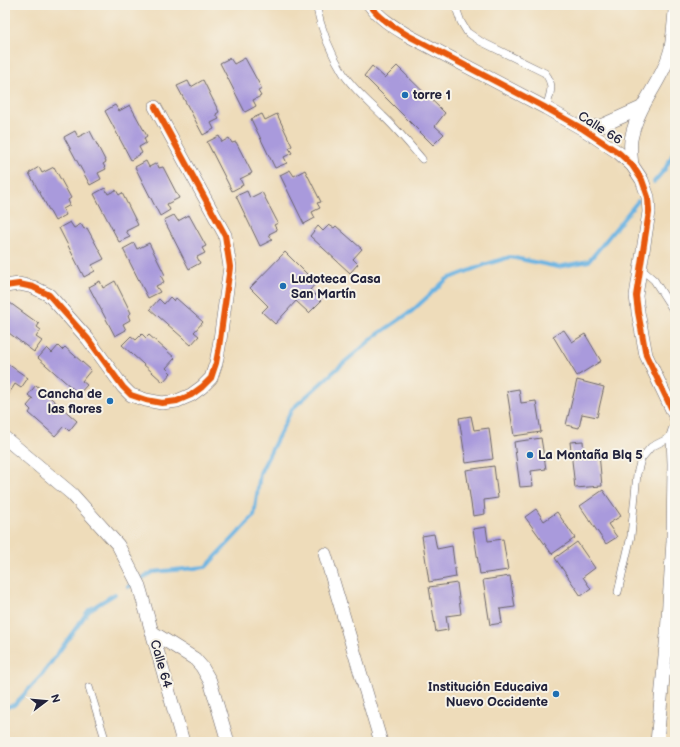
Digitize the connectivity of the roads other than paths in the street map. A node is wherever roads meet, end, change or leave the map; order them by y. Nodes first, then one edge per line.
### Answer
1 (316, 5) edge
2 (370, 5) edge
3 (455, 5) edge
4 (674, 5) edge
5 (155, 107) dead end
6 (546, 108) junction
7 (641, 108) junction
8 (583, 129) junction
9 (422, 159) dead end
10 (632, 165) junction
11 (641, 269) junction
12 (5, 286) edge
13 (675, 313) edge
14 (675, 416) edge
15 (674, 433) edge
16 (5, 438) edge
17 (325, 554) dead end
18 (618, 592) dead end
19 (152, 632) junction
20 (669, 672) edge
21 (89, 687) dead end
22 (106, 742) edge
23 (183, 742) edge
24 (228, 742) edge
25 (380, 742) edge
26 (657, 742) edge

1 - 9 lane
2 - 6 street, Calle 66
3 - 6 lane
4 - 7 street
5 - 12 street
6 - 8 street, Calle 66
7 - 8 street
7 - 10 street
8 - 10 street, Calle 66
10 - 11 street, Calle 66
11 - 13 lane
11 - 14 street, Calle 66
15 - 18 lane
15 - 20 street
16 - 19 street, Calle 64
17 - 25 street
19 - 23 street, Calle 64
19 - 24 street
20 - 26 street
21 - 22 lane

